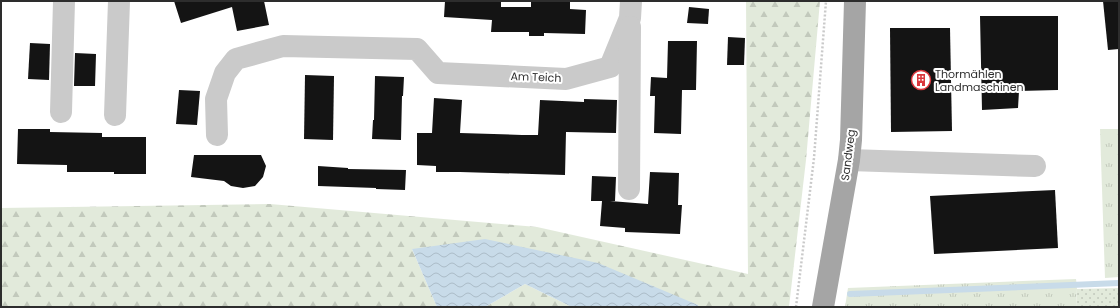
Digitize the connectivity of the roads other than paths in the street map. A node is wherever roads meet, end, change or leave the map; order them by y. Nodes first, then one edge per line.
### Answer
1 (64, 1) edge
2 (119, 1) edge
3 (854, 1) edge
4 (631, 10) edge
5 (61, 112) dead end
6 (114, 115) dead end
7 (217, 135) dead end
8 (849, 160) junction
9 (1035, 166) dead end
10 (629, 189) dead end
11 (823, 307) edge

1 - 5 street
2 - 6 street
3 - 8 main road, Sandweg
4 - 7 street, Am Teich
4 - 10 street
8 - 9 street
8 - 11 main road, Sandweg

